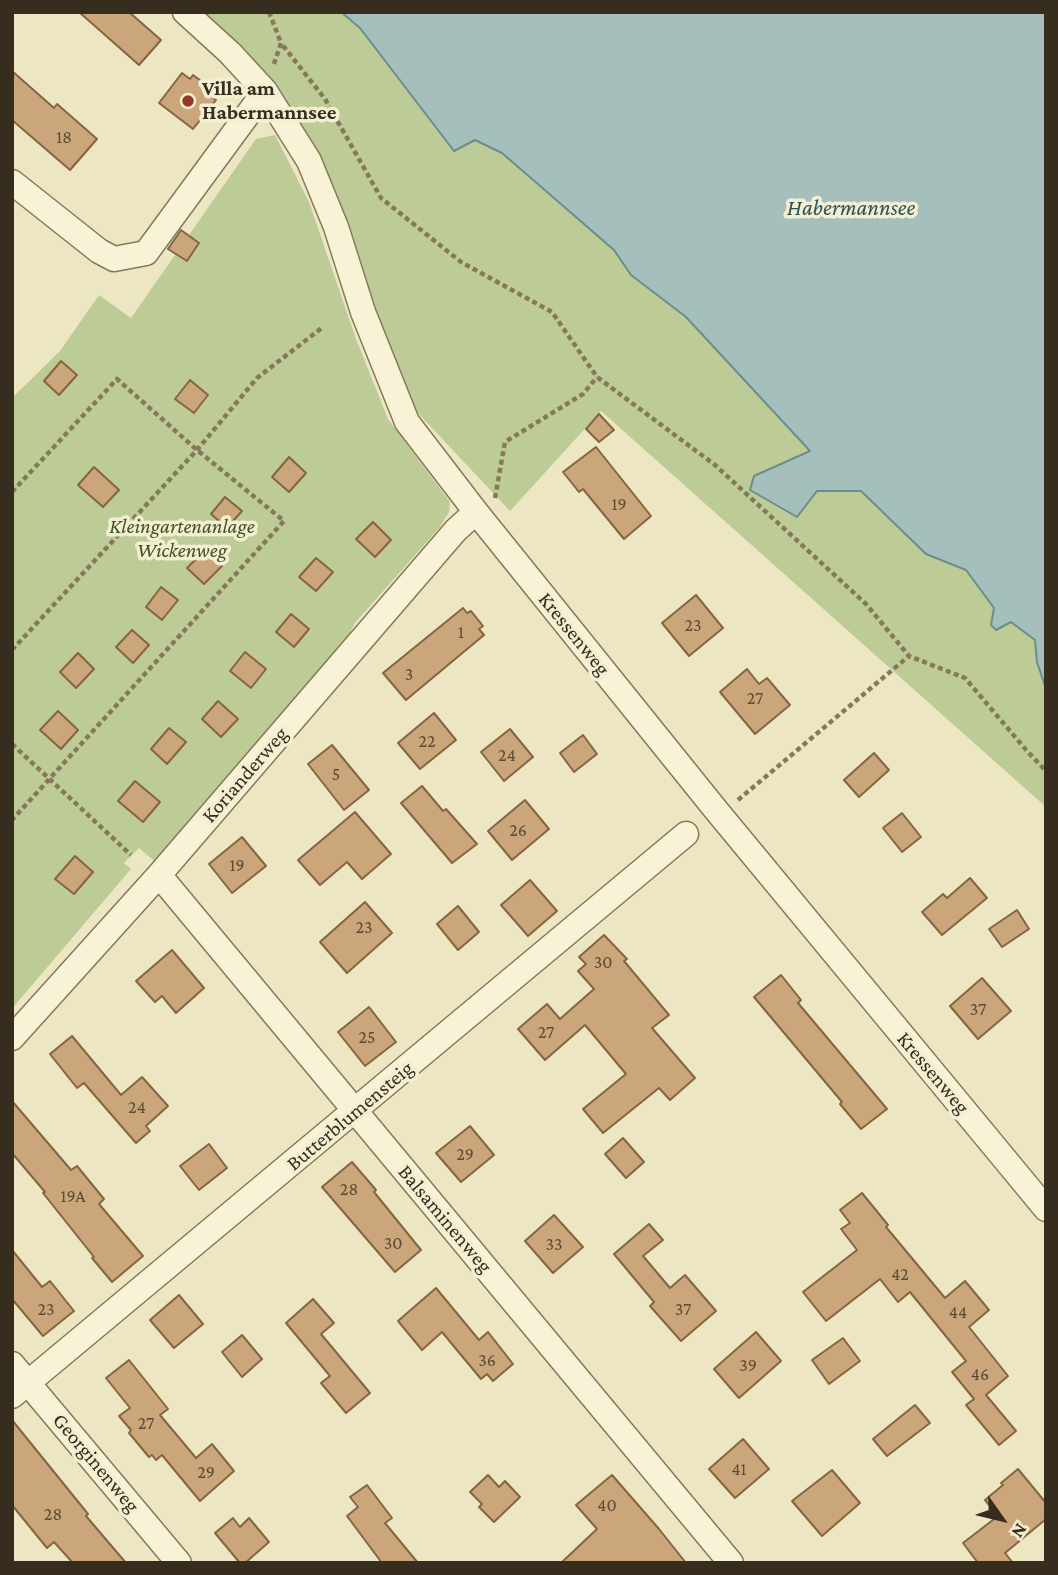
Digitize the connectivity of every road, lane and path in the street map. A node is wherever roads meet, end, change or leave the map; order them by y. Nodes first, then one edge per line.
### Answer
1 (185, 12) edge
2 (269, 12) edge
3 (281, 43) junction
4 (265, 91) junction
5 (12, 182) edge
6 (323, 327) dead end
7 (597, 377) junction
8 (197, 450) junction
9 (12, 492) edge
10 (476, 512) junction
11 (12, 650) edge
12 (909, 656) junction
13 (12, 744) edge
14 (1046, 771) edge
15 (49, 780) junction
16 (720, 815) junction
17 (12, 820) edge
18 (687, 834) dead end
19 (131, 855) dead end
20 (159, 875) junction
21 (12, 1038) edge
22 (355, 1111) junction
23 (1046, 1209) edge
24 (12, 1364) edge
25 (20, 1390) edge
26 (179, 1563) edge
27 (731, 1563) edge

1 - 4 street, Kressenweg
2 - 3 path
3 - 4 path
3 - 7 path
4 - 5 street
4 - 10 street, Kressenweg
6 - 8 path
7 - 10 path
7 - 12 path
8 - 9 path
8 - 11 path
8 - 15 path
10 - 16 street, Kressenweg
10 - 20 street, Korianderweg
12 - 14 path
12 - 16 path
13 - 15 path
15 - 17 path
15 - 19 path
16 - 23 street, Kressenweg
18 - 22 street, Butterblumensteig
20 - 21 street, Korianderweg
20 - 22 street, Balsaminenweg
22 - 25 street, Butterblumensteig
22 - 27 street, Balsaminenweg
24 - 25 street, Georginenweg
25 - 26 street, Georginenweg

